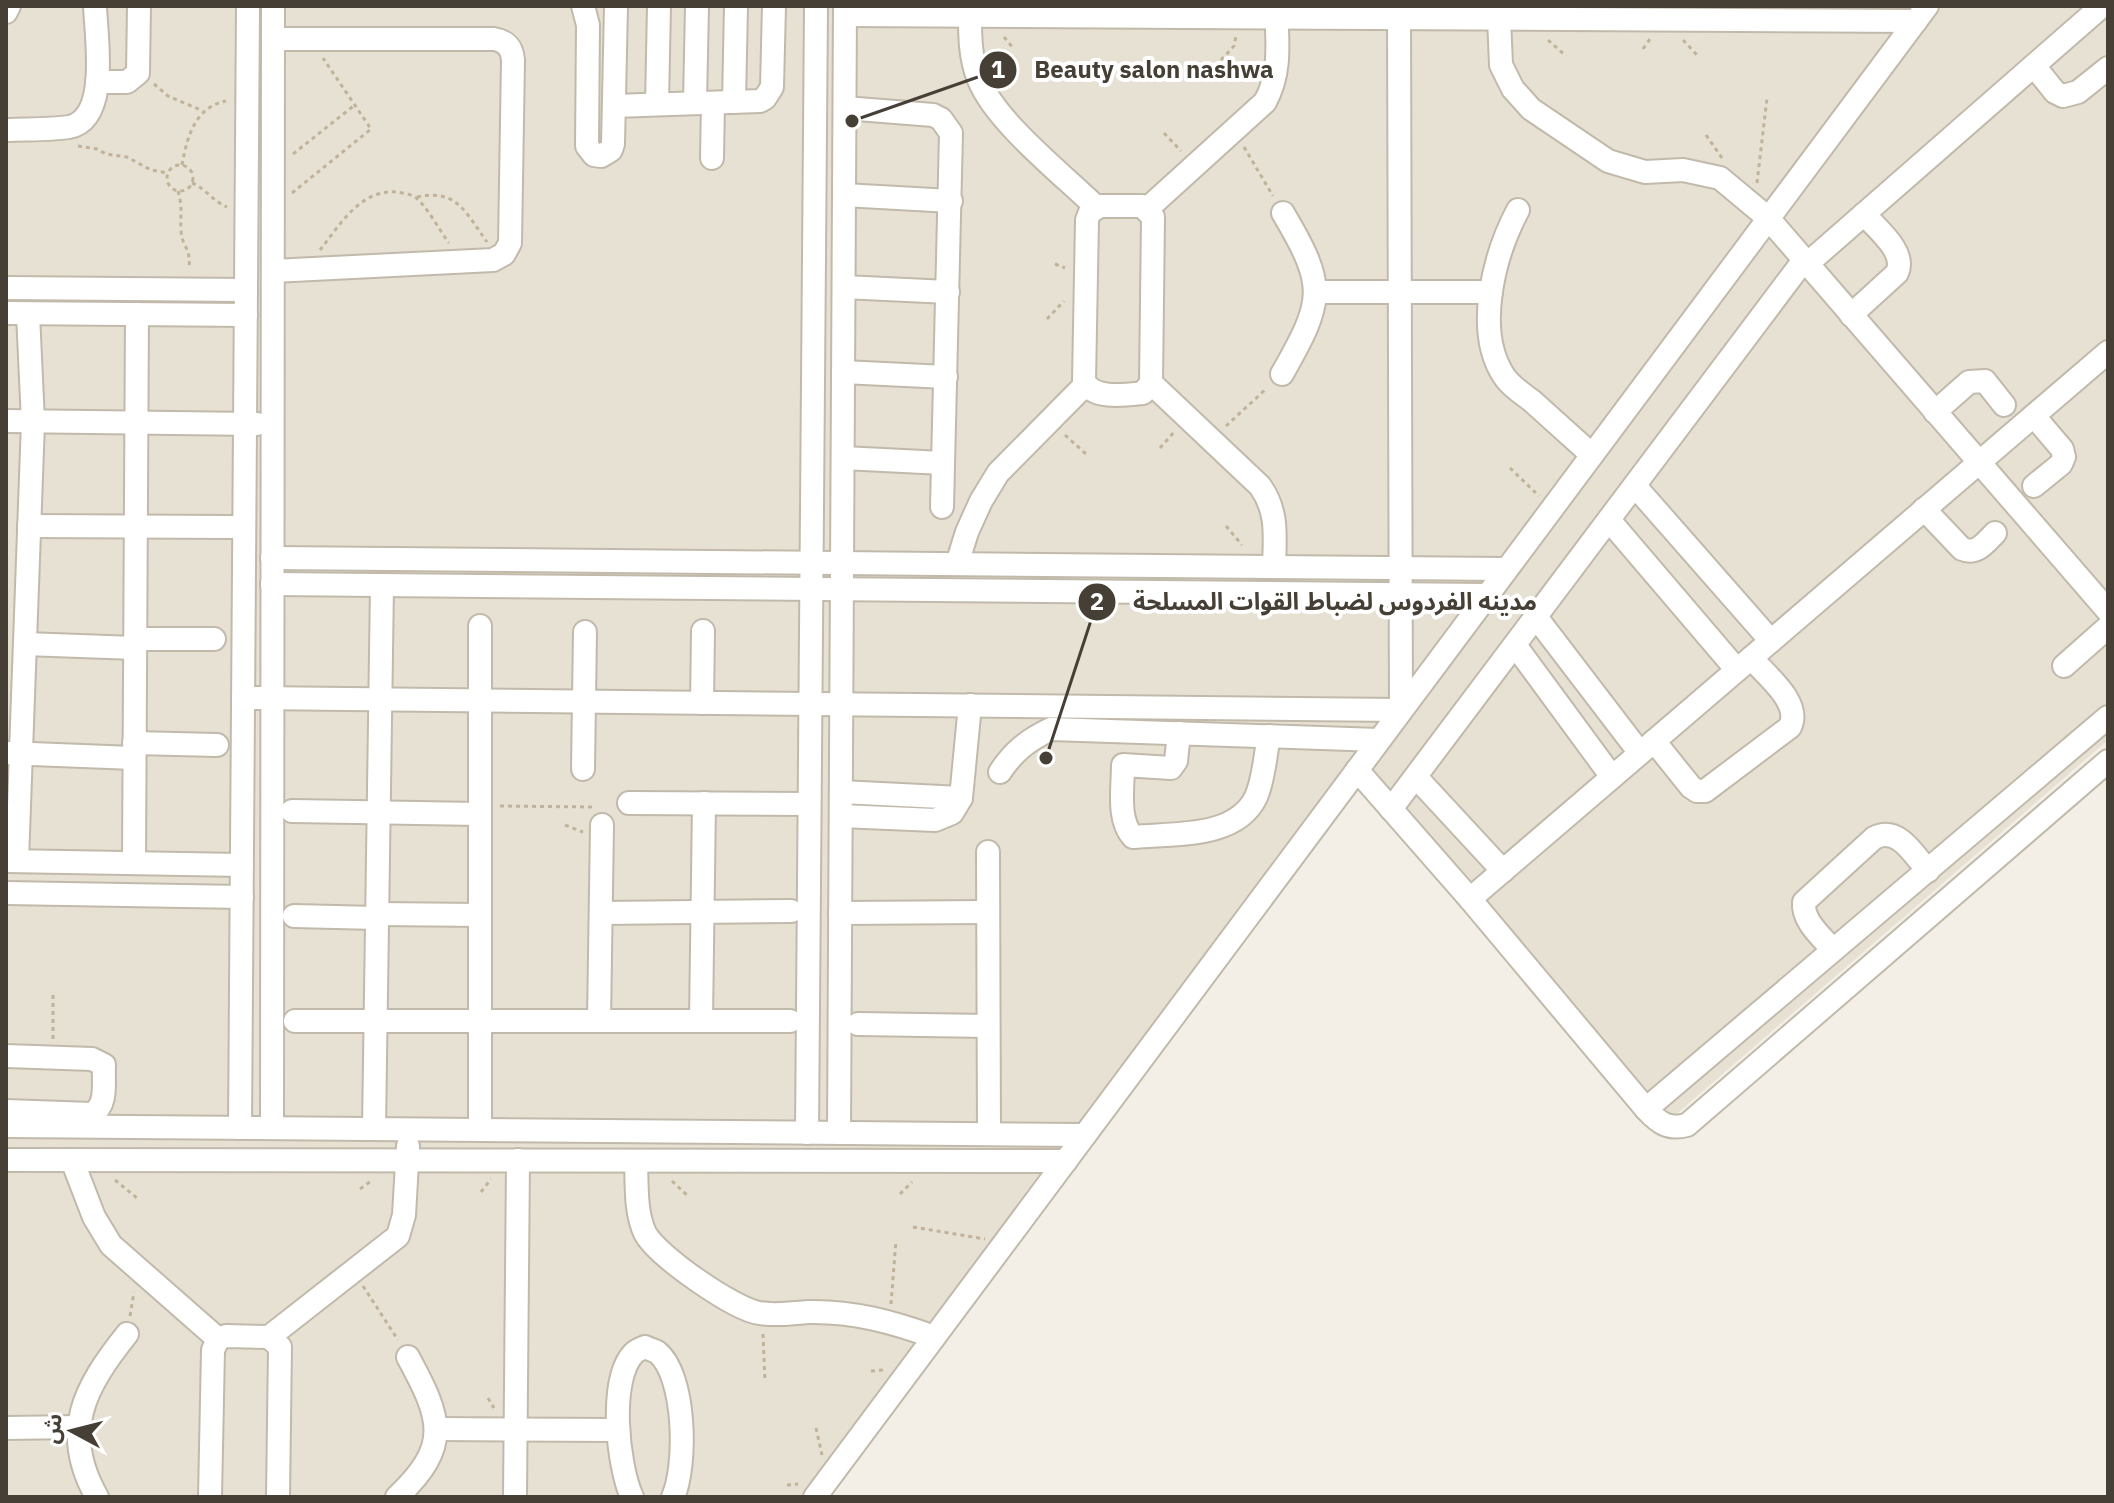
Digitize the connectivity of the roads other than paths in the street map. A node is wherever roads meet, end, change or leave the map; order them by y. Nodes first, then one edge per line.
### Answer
1 (9, 6) edge
2 (95, 6) edge
3 (139, 6) edge
4 (248, 6) edge
5 (273, 6) edge
6 (583, 6) edge
7 (616, 6) edge
8 (659, 6) edge
9 (697, 6) edge
10 (736, 6) edge
11 (774, 6) edge
12 (816, 6) edge
13 (2102, 6) edge
14 (845, 10) edge
15 (970, 11) edge
16 (1205, 11) edge
17 (6, 12) edge
18 (1276, 12) edge
19 (1765, 13) edge
20 (1921, 14) edge
21 (1399, 18) junction
22 (1499, 18) junction
23 (273, 42) junction
24 (248, 45) junction
25 (2034, 66) junction
26 (2108, 68) edge
27 (97, 82) junction
28 (714, 103) junction
29 (657, 104) junction
30 (614, 106) junction
31 (845, 108) junction
32 (6, 130) edge
33 (712, 158) dead end
34 (844, 195) junction
35 (951, 201) junction
36 (1096, 207) junction
37 (1147, 209) junction
38 (1518, 210) dead end
39 (1762, 212) junction
40 (1283, 213) road end
41 (1864, 214) junction
42 (844, 240) junction
43 (814, 242) junction
44 (1806, 262) junction
45 (273, 271) junction
46 (844, 287) junction
47 (6, 288) edge
48 (246, 290) junction
49 (948, 292) junction
50 (1316, 292) junction
51 (1400, 292) junction
52 (1491, 292) junction
53 (17, 314) edge
54 (137, 314) junction
55 (246, 315) junction
56 (1851, 315) junction
57 (2108, 352) edge
58 (843, 372) junction
59 (1282, 374) road end
60 (946, 377) junction
61 (1151, 383) junction
62 (1085, 385) junction
63 (2004, 405) dead end
64 (1935, 412) junction
65 (2034, 416) junction
66 (6, 421) edge
67 (33, 422) junction
68 (136, 423) junction
69 (245, 424) junction
70 (272, 424) junction
71 (1592, 455) junction
72 (843, 458) junction
73 (1979, 462) junction
74 (943, 463) junction
75 (1635, 486) junction
76 (2034, 486) dead end
77 (942, 507) dead end
78 (1924, 509) junction
79 (1609, 520) junction
80 (29, 526) junction
81 (136, 526) junction
82 (232, 527) dead end
83 (1995, 533) dead end
84 (272, 558) junction
85 (811, 563) junction
86 (842, 563) junction
87 (957, 564) junction
88 (1147, 565) junction
89 (1274, 566) junction
90 (17, 567) edge
91 (1401, 567) junction
92 (1506, 569) junction
93 (272, 584) junction
94 (382, 585) junction
95 (811, 588) junction
96 (842, 588) junction
97 (1148, 591) junction
98 (1401, 593) junction
99 (1487, 595) junction
100 (2108, 611) edge
101 (1536, 617) junction
102 (480, 626) dead end
103 (2108, 627) edge
104 (703, 631) dead end
105 (585, 632) dead end
106 (214, 639) dead end
107 (1771, 641) junction
108 (135, 643) junction
109 (25, 644) junction
110 (1515, 645) junction
111 (1744, 664) junction
112 (2064, 666) dead end
113 (1587, 685) junction
114 (243, 698) junction
115 (272, 698) junction
116 (381, 699) junction
117 (480, 700) junction
118 (583, 701) junction
119 (702, 703) junction
120 (810, 704) junction
121 (842, 704) junction
122 (970, 705) junction
123 (1562, 709) junction
124 (1401, 710) junction
125 (2108, 717) edge
126 (1179, 733) junction
127 (1269, 736) junction
128 (1379, 740) junction
129 (217, 745) dead end
130 (1647, 747) junction
131 (134, 750) junction
132 (14, 753) edge
133 (2108, 761) edge
134 (583, 769) dead end
135 (1357, 770) junction
136 (1000, 772) dead end
137 (1416, 777) junction
138 (1612, 777) junction
139 (841, 792) junction
140 (961, 798) junction
141 (629, 803) dead end
142 (704, 803) junction
143 (809, 804) junction
144 (1391, 809) junction
145 (480, 810) junction
146 (292, 811) dead end
147 (379, 813) junction
148 (599, 816) road end
149 (841, 816) junction
150 (988, 852) dead end
151 (12, 861) edge
152 (134, 863) junction
153 (242, 865) junction
154 (1503, 871) junction
155 (1928, 871) junction
156 (6, 893) edge
157 (242, 897) junction
158 (1470, 899) junction
159 (791, 911) dead end
160 (703, 912) junction
161 (988, 912) junction
162 (601, 913) junction
163 (840, 913) junction
164 (480, 915) junction
165 (294, 916) dead end
166 (377, 916) junction
167 (1833, 950) junction
168 (295, 1021) dead end
169 (375, 1021) junction
170 (480, 1021) junction
171 (599, 1021) junction
172 (701, 1021) junction
173 (790, 1021) dead end
174 (858, 1024) dead end
175 (988, 1026) junction
176 (240, 1032) junction
177 (272, 1033) junction
178 (6, 1056) edge
179 (1646, 1109) junction
180 (6, 1111) edge
181 (6, 1126) edge
182 (240, 1128) junction
183 (272, 1128) junction
184 (374, 1129) junction
185 (409, 1129) junction
186 (480, 1130) junction
187 (731, 1132) junction
188 (807, 1133) junction
189 (839, 1133) junction
190 (989, 1134) junction
191 (1085, 1135) junction
192 (6, 1160) edge
193 (72, 1160) junction
194 (407, 1160) junction
195 (518, 1160) junction
196 (636, 1161) junction
197 (729, 1161) junction
198 (1066, 1161) junction
199 (127, 1334) road end
200 (269, 1337) junction
201 (934, 1337) junction
202 (218, 1339) junction
203 (408, 1357) road end
204 (78, 1427) junction
205 (6, 1428) edge
206 (436, 1429) junction
207 (516, 1429) junction
208 (618, 1430) junction
209 (97, 1497) edge
210 (210, 1497) edge
211 (278, 1497) edge
212 (397, 1497) edge
213 (515, 1497) edge
214 (632, 1497) edge
215 (673, 1497) edge
216 (815, 1497) edge

1 - 17 street
2 - 27 street
3 - 27 street
4 - 24 street
5 - 23 street
6 - 30 street
7 - 30 street
8 - 29 street
9 - 28 street
10 - 28 street
11 - 28 street
12 - 43 street
13 - 25 street
14 - 15 street
14 - 31 street
15 - 16 street
15 - 36 street
16 - 18 street
18 - 21 street
18 - 37 street
19 - 20 street
19 - 22 street
20 - 39 street
21 - 22 street
21 - 51 street
22 - 39 street
23 - 24 street
23 - 45 street
23 - 45 street
24 - 48 street
25 - 26 street
25 - 41 street
27 - 32 street
28 - 29 street
28 - 33 street
29 - 30 street
31 - 34 street
31 - 35 street
34 - 35 street
34 - 42 street
35 - 49 street
36 - 37 street
36 - 62 street
37 - 61 street
38 - 52 street
39 - 44 street
39 - 71 street
40 - 50 street
41 - 44 street
41 - 56 street
42 - 43 street
42 - 46 street
43 - 85 street
44 - 56 street
44 - 75 street
45 - 70 street
46 - 49 street
46 - 58 street
47 - 48 street
48 - 55 street
49 - 60 street
50 - 51 street
50 - 59 street
51 - 52 street
51 - 91 street
52 - 71 street
53 - 54 street
53 - 67 street
54 - 55 street
54 - 68 street
55 - 69 street
56 - 64 street
57 - 65 street
58 - 60 street
58 - 72 street
60 - 74 street
61 - 62 street
61 - 89 street
62 - 87 street
63 - 64 street
64 - 73 street
65 - 73 street
65 - 76 street
66 - 67 street
67 - 68 street
67 - 80 street
68 - 69 street
68 - 81 street
69 - 70 street
69 - 114 street
70 - 84 street
71 - 92 street
72 - 74 street
72 - 86 street
73 - 78 street
73 - 100 street
74 - 77 street
75 - 79 street
75 - 107 street
78 - 83 street
78 - 107 street
79 - 101 street
79 - 111 street
80 - 81 street
80 - 90 street
81 - 82 street
81 - 108 street
84 - 85 street
84 - 93 street
85 - 86 street
85 - 95 street
86 - 87 street
86 - 96 street
87 - 88 street
88 - 89 street
88 - 97 street
89 - 91 street
90 - 109 street
91 - 92 street
91 - 98 street
92 - 99 street
93 - 94 street
93 - 115 street
94 - 95 street
94 - 116 street
95 - 96 street
95 - 120 street
96 - 97 street
96 - 121 street
97 - 98 street
98 - 99 street
98 - 124 street
99 - 124 street
101 - 110 street
101 - 113 street
102 - 117 street
103 - 112 street
104 - 119 street
105 - 118 street
106 - 108 street
107 - 111 street
108 - 109 street
108 - 131 street
109 - 132 street
110 - 123 street
110 - 137 street
111 - 130 street
111 - 130 street
113 - 123 street
113 - 130 street
114 - 115 street
114 - 153 street
115 - 116 street
115 - 177 street
116 - 117 street
116 - 147 street
117 - 118 street
117 - 145 street
118 - 119 street
118 - 134 street
119 - 120 street
120 - 121 street
120 - 143 street
121 - 122 street
121 - 139 street
122 - 124 street
122 - 140 street
123 - 138 street
124 - 128 street
125 - 155 street
126 - 127 street
126 - 127 street
126 - 136 street
127 - 128 street
128 - 135 street
129 - 131 street
130 - 138 street
131 - 132 street
131 - 152 street
132 - 151 street
133 - 179 street
135 - 144 street
135 - 191 street
137 - 144 street
137 - 154 street
138 - 154 street
139 - 140 street
139 - 149 street
140 - 149 street
141 - 142 street
142 - 143 street
142 - 160 street
143 - 188 street
144 - 158 street
145 - 147 street
145 - 164 street
146 - 147 street
147 - 166 street
148 - 162 street
149 - 163 street
150 - 161 street
151 - 152 street
152 - 153 street
153 - 157 street
154 - 158 street
155 - 167 street
155 - 167 street
156 - 157 street
157 - 176 street
158 - 179 street
159 - 160 street
160 - 162 street
160 - 172 street
161 - 163 street
161 - 175 street
162 - 171 street
163 - 189 street
164 - 166 street
164 - 170 street
165 - 166 street
166 - 169 street
167 - 179 street
168 - 169 street
169 - 170 street
169 - 184 street
170 - 171 street
170 - 186 street
171 - 172 street
172 - 173 street
174 - 175 street
175 - 190 street
176 - 177 street
176 - 182 street
177 - 183 street
178 - 180 street
181 - 182 street
182 - 183 street
183 - 184 street
184 - 185 street
185 - 186 street
185 - 194 street
186 - 187 street
187 - 188 street
187 - 197 street
188 - 189 street
189 - 190 street
190 - 191 street
191 - 198 street
192 - 193 street
193 - 194 street
193 - 202 street
194 - 195 street
194 - 200 street
195 - 196 street
195 - 207 street
196 - 197 street
196 - 201 street
197 - 198 street
198 - 201 street
199 - 204 street
200 - 202 street
200 - 211 street
201 - 216 street
202 - 210 street
203 - 206 street
204 - 205 street
204 - 209 street
206 - 207 street
206 - 212 street
207 - 208 street
207 - 213 street
208 - 214 street
208 - 215 street

